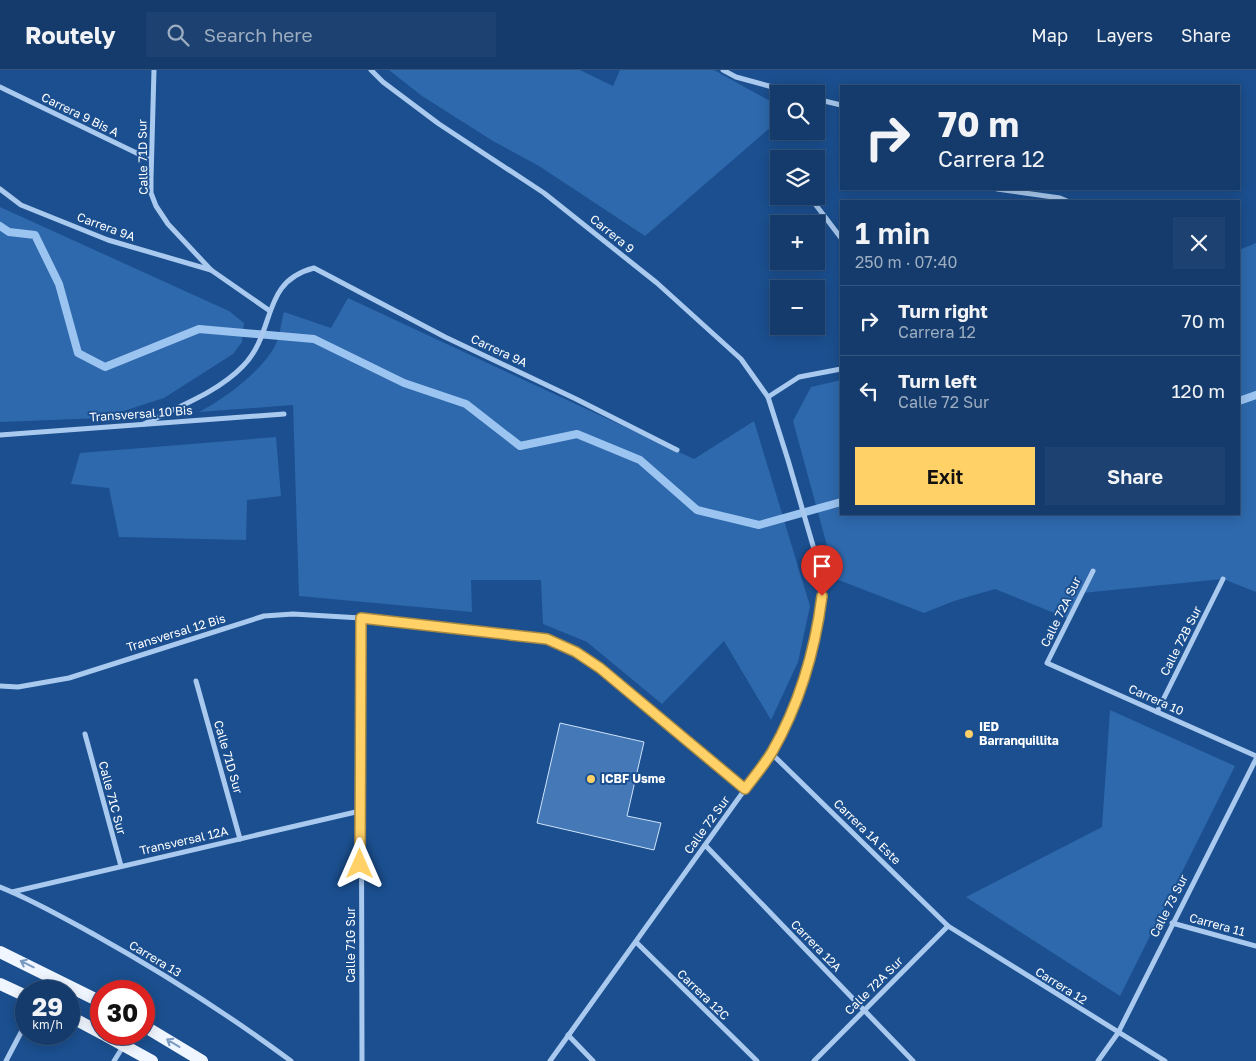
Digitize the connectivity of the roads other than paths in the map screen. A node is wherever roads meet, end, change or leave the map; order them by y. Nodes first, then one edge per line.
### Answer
1 (154, 70) edge
2 (371, 70) edge
3 (723, 70) edge
4 (737, 70) edge
5 (736, 77) junction
6 (770, 86) edge
7 (0, 87) edge
8 (825, 101) edge
9 (840, 105) edge
10 (151, 160) junction
11 (0, 189) edge
12 (1004, 190) edge
13 (1065, 200) edge
14 (816, 205) edge
15 (840, 237) edge
16 (211, 270) junction
17 (270, 312) junction
18 (840, 369) edge
19 (768, 397) junction
20 (284, 414) dead end
21 (144, 424) junction
22 (0, 435) edge
23 (677, 450) dead end
24 (788, 460) joint
25 (1093, 570) dead end
26 (1224, 579) dead end
27 (361, 618) junction
28 (1048, 663) joint
29 (196, 681) dead end
30 (0, 686) edge
31 (1157, 712) junction
32 (85, 734) dead end
33 (771, 753) junction
34 (1256, 758) edge
35 (745, 789) junction
36 (360, 811) junction
37 (240, 839) junction
38 (705, 845) junction
39 (121, 866) junction
40 (0, 887) edge
41 (12, 892) junction
42 (1172, 923) junction
43 (948, 926) junction
44 (636, 942) junction
45 (1256, 946) edge
46 (0, 952) edge
47 (0, 984) edge
48 (15, 991) edge
49 (90, 997) edge
50 (864, 1010) junction
51 (155, 1033) edge
52 (1118, 1033) junction
53 (568, 1035) junction
54 (15, 1044) edge
55 (123, 1045) edge
56 (126, 1045) edge
57 (6, 1061) edge
58 (114, 1061) edge
59 (152, 1061) edge
60 (202, 1061) edge
61 (291, 1061) edge
62 (362, 1061) edge
63 (550, 1061) edge
64 (593, 1061) edge
65 (757, 1061) edge
66 (814, 1061) edge
67 (913, 1061) edge
68 (1098, 1061) edge
69 (1165, 1061) edge

1 - 10 street, Calle 71D Sur
2 - 19 street, Carrera 9
3 - 5 street
4 - 5 street
5 - 6 street
7 - 10 street, Carrera 9 Bis A
8 - 9 street
10 - 16 street, Calle 71D Sur
11 - 16 street, Carrera 9A
12 - 13 street
14 - 15 street
16 - 17 street, Calle 71D Sur
17 - 21 street
17 - 23 street, Carrera 9A
18 - 19 street
19 - 24 street, Carrera 9
20 - 21 street, Transversal 10 Bis
21 - 22 street, Transversal 10 Bis
24 - 33 street, Calle 72 Sur
25 - 28 street, Calle 72A Sur
26 - 31 street, Calle 72B Sur
27 - 30 street, Transversal 12 Bis
27 - 35 street
27 - 36 street, Calle 71G Sur
28 - 31 street, Carrera 10
29 - 37 street, Calle 71D Sur
31 - 34 street, Carrera 10
32 - 39 street, Calle 71C Sur
33 - 35 street, Calle 72 Sur
33 - 43 street, Carrera 1A Este
34 - 42 street, Calle 73 Sur
35 - 38 street, Calle 72 Sur
36 - 37 street, Transversal 12A
36 - 62 street, Calle 71G Sur
37 - 39 street, Transversal 12A
38 - 44 street, Calle 72 Sur
38 - 50 street, Carrera 12A
39 - 41 street, Transversal 12A
40 - 41 street, Carrera 13
41 - 61 street, Carrera 13
42 - 45 street, Carrera 11
42 - 52 street, Calle 73 Sur
43 - 50 street, Calle 72A Sur
43 - 52 street, Carrera 12
44 - 53 street, Calle 72 Sur
44 - 65 street, Carrera 12C
49 -> 46 main road
47 - 48 main road
50 - 66 street, Calle 72A Sur
50 - 67 street, Carrera 12A
60 -> 51 main road
52 - 68 street, Calle 73 Sur
52 - 69 street, Carrera 12
53 - 63 street, Calle 72 Sur
53 - 64 street
54 - 57 street
55 - 58 street
56 - 59 main road

